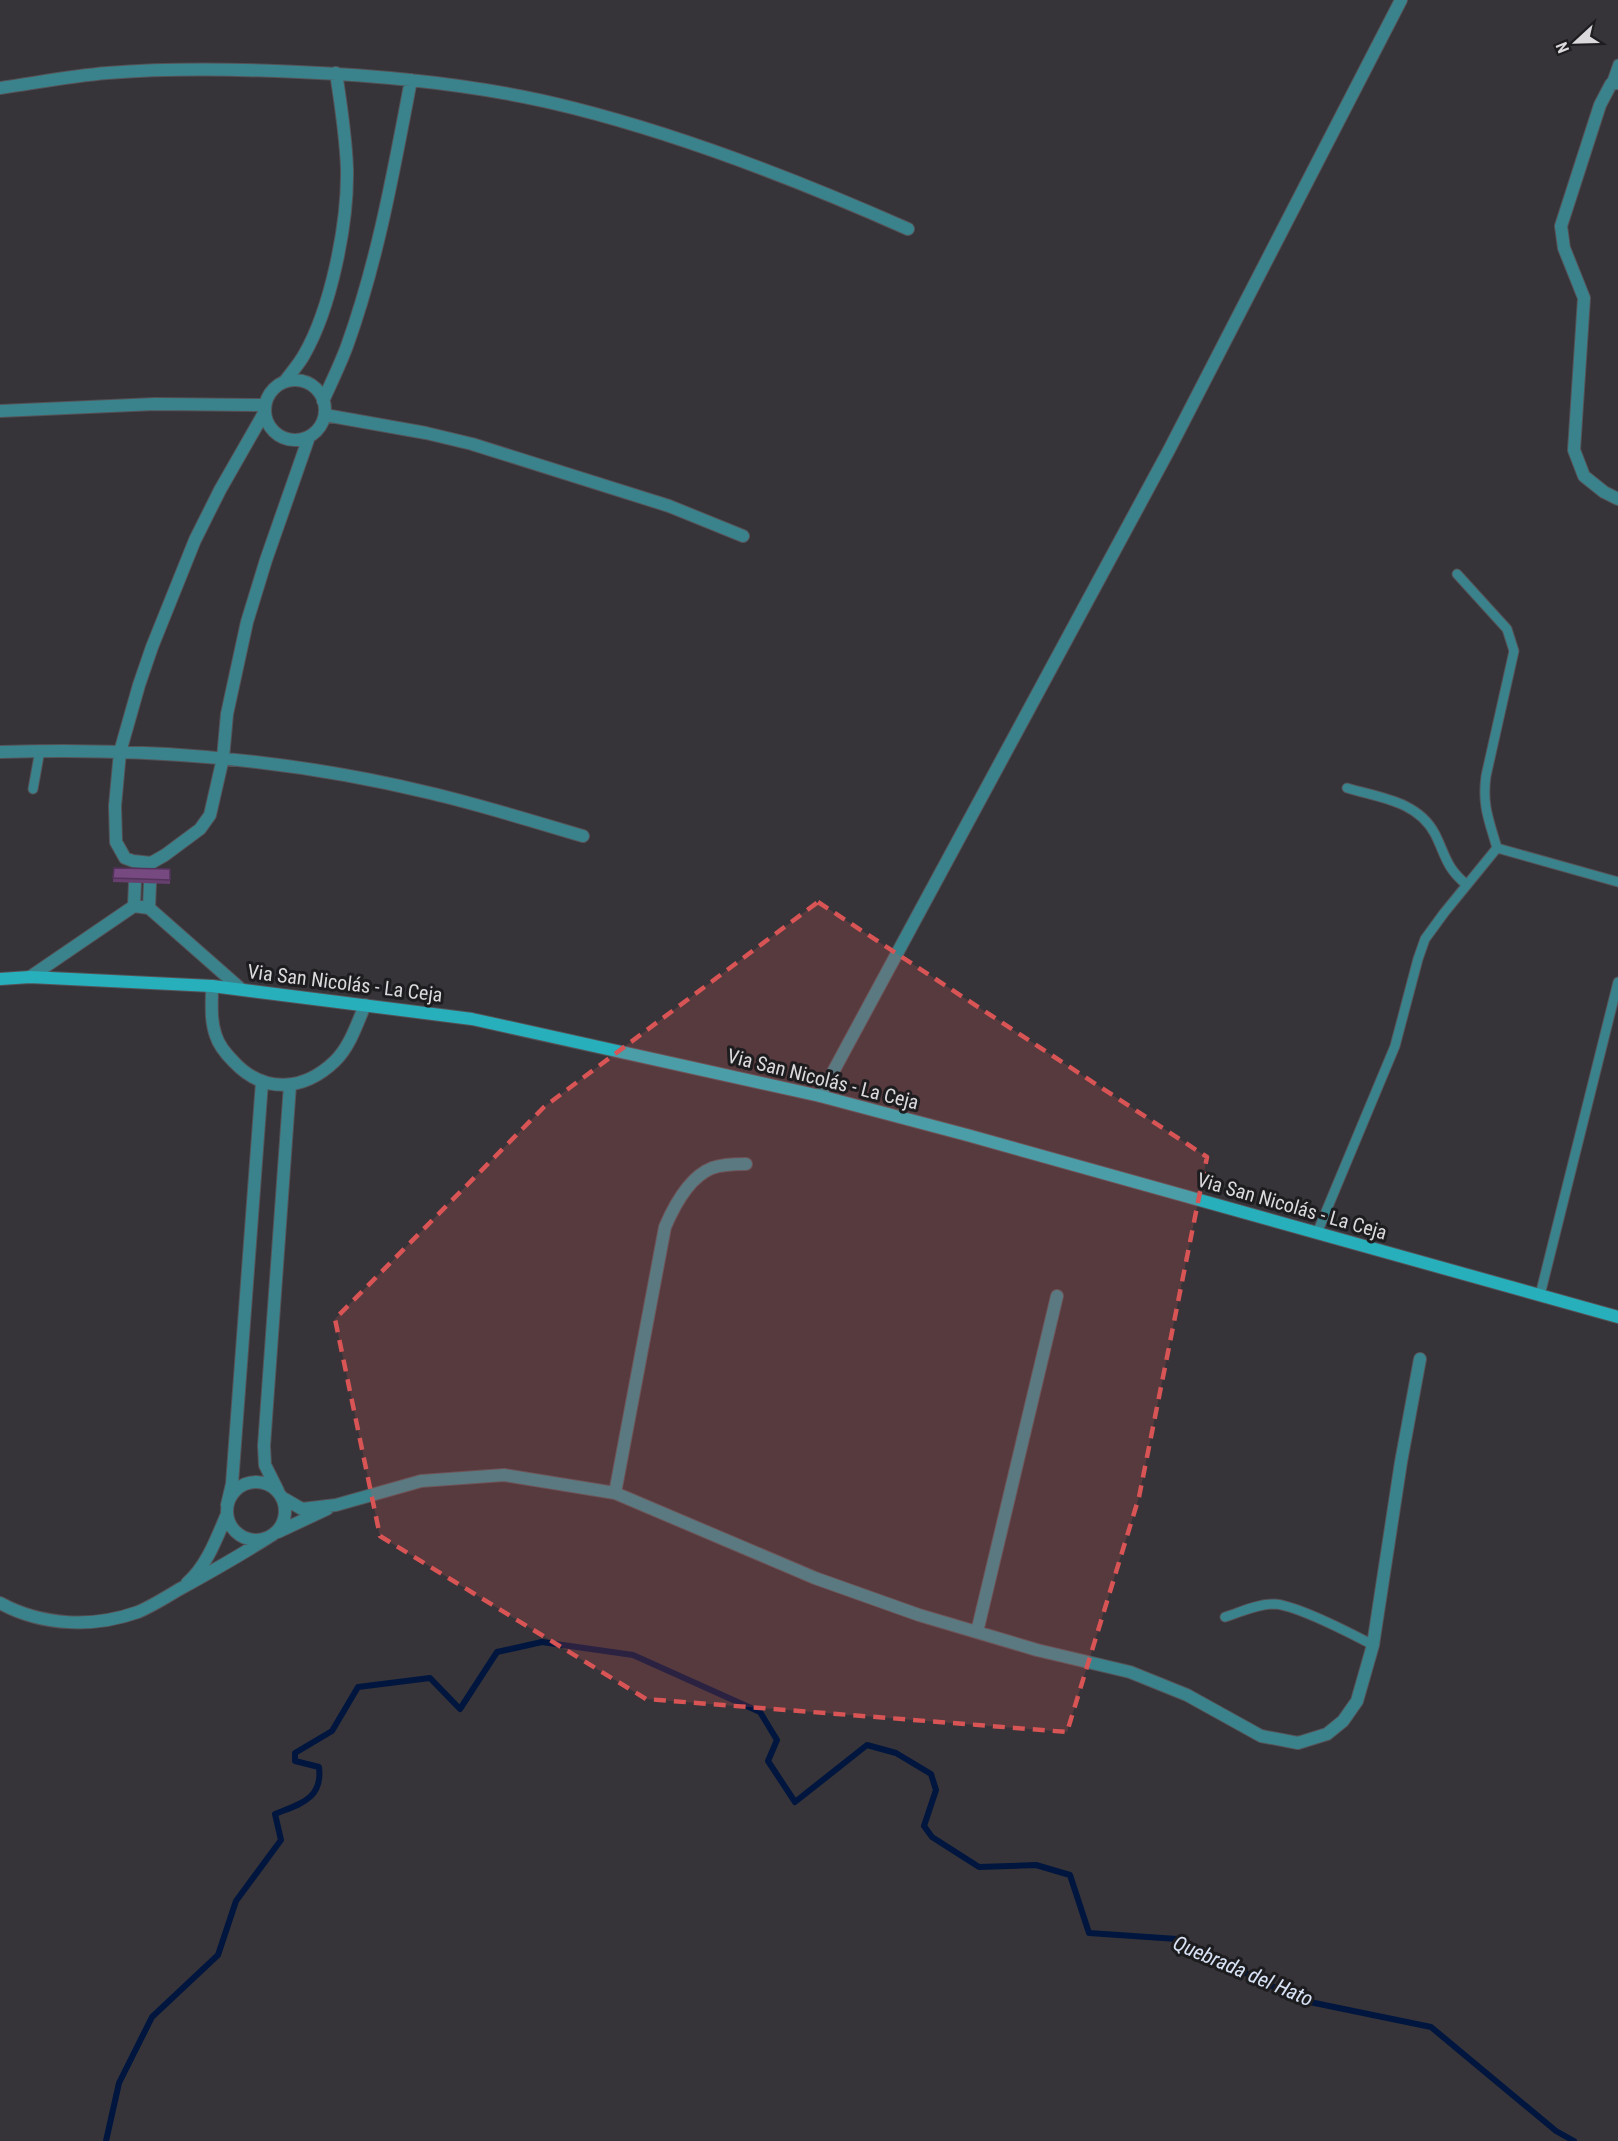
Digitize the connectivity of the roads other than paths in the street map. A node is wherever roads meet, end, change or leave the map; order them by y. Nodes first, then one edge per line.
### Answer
1 (1401, 0) edge
2 (1618, 64) edge
3 (336, 73) junction
4 (411, 80) junction
5 (1614, 83) edge
6 (0, 88) edge
7 (908, 229) dead end
8 (285, 381) junction
9 (323, 401) junction
10 (265, 409) junction
11 (0, 411) edge
12 (325, 415) junction
13 (309, 437) junction
14 (1618, 499) edge
15 (743, 536) dead end
16 (1457, 574) dead end
17 (40, 750) junction
18 (0, 752) edge
19 (120, 753) junction
20 (223, 758) junction
21 (1347, 788) dead end
22 (33, 789) dead end
23 (583, 836) dead end
24 (1497, 848) junction
25 (135, 872) junction
26 (150, 873) junction
27 (1618, 882) edge
28 (1467, 885) junction
29 (134, 906) junction
30 (149, 908) junction
31 (30, 977) junction
32 (0, 979) edge
33 (1618, 982) edge
34 (212, 986) junction
35 (241, 989) junction
36 (366, 1005) junction
37 (262, 1082) junction
38 (290, 1085) junction
39 (820, 1096) junction
40 (746, 1164) dead end
41 (1317, 1233) junction
42 (1540, 1295) junction
43 (1057, 1296) dead end
44 (1618, 1317) edge
45 (1420, 1359) dead end
46 (615, 1493) junction
47 (280, 1494) junction
48 (336, 1504) junction
49 (227, 1509) junction
50 (273, 1535) junction
51 (177, 1591) junction
52 (0, 1603) edge
53 (1225, 1617) dead end
54 (977, 1632) junction
55 (1373, 1645) junction

1 - 39 street
2 - 5 lane
3 - 4 street
3 - 6 street
3 - 8 street
4 - 7 street
4 - 9 street
5 - 14 street
8 - 9 street
8 - 10 street
9 - 12 street
10 - 11 street
10 - 13 street
10 - 19 street
12 - 13 street
12 - 15 street
13 - 20 street
16 - 24 lane
17 - 18 street
17 - 19 street
17 - 22 lane
19 - 20 street
19 - 25 street
20 - 23 street
20 - 26 street
21 - 28 lane
24 - 27 lane
24 - 28 lane
25 - 26 street
25 - 29 street
26 - 30 street
28 - 41 lane
29 - 30 street
29 - 31 street
30 - 35 street
31 - 32 street, Via San Nicolás - La Ceja
31 - 34 street, Via San Nicolás - La Ceja
33 - 42 lane
34 - 35 street, Via San Nicolás - La Ceja
34 - 37 street
35 - 36 street, Via San Nicolás - La Ceja
36 - 38 street
36 - 39 street, Via San Nicolás - La Ceja
37 - 38 street
37 - 49 street
38 - 47 street
39 - 41 street, Via San Nicolás - La Ceja
40 - 46 street
41 - 42 street, Via San Nicolás - La Ceja
42 - 44 street, Via San Nicolás - La Ceja
43 - 54 street
45 - 55 street
46 - 48 street
46 - 54 street
47 - 48 street
47 - 49 street
47 - 50 street
48 - 50 street
49 - 50 street
49 - 51 street
50 - 51 street
51 - 52 street
53 - 55 lane
54 - 55 street

